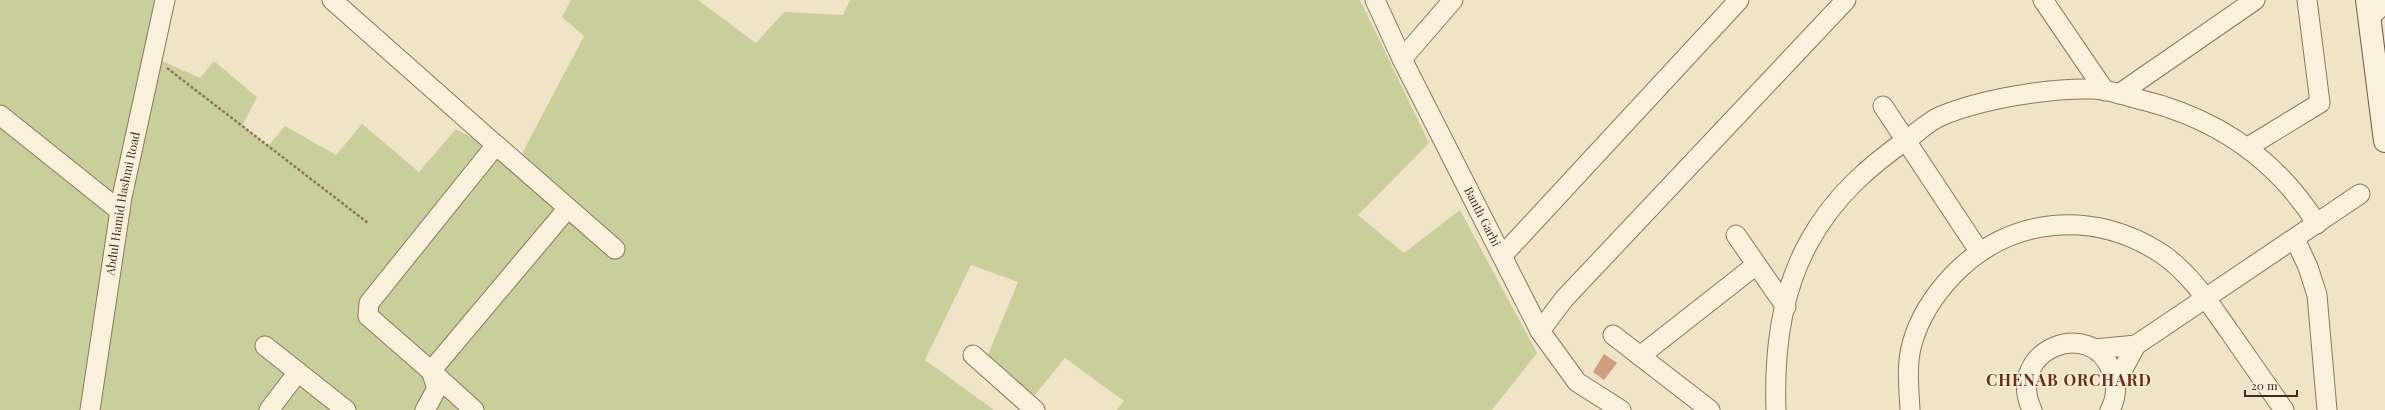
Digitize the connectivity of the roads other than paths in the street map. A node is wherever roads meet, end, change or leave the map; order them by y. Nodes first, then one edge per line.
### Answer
1 (165, 0) edge
2 (332, 0) edge
3 (1375, 0) edge
4 (1453, 0) edge
5 (1739, 0) edge
6 (1846, 0) edge
7 (2043, 0) edge
8 (2256, 0) edge
9 (2307, 0) edge
10 (2385, 2) edge
11 (2368, 10) edge
12 (1402, 60) junction
13 (2112, 92) junction
14 (1883, 106) dead end
15 (0, 115) edge
16 (1906, 140) junction
17 (2385, 141) edge
18 (496, 145) junction
19 (2248, 147) junction
20 (2360, 194) dead end
21 (568, 208) junction
22 (120, 211) junction
23 (2317, 224) junction
24 (1736, 235) dead end
25 (2295, 239) junction
26 (615, 249) dead end
27 (1979, 251) junction
28 (1502, 256) junction
29 (1756, 265) junction
30 (2206, 298) junction
31 (1786, 307) junction
32 (1540, 331) junction
33 (1613, 335) dead end
34 (2136, 345) junction
35 (265, 346) dead end
36 (2095, 349) junction
37 (974, 355) dead end
38 (1640, 356) junction
39 (431, 371) junction
40 (298, 372) junction
41 (2116, 382) junction
42 (1610, 407) edge
43 (2026, 407) edge
44 (90, 410) edge
45 (269, 410) edge
46 (346, 410) edge
47 (425, 410) edge
48 (474, 410) edge
49 (1034, 410) edge
50 (1710, 410) edge
51 (1776, 410) edge
52 (1910, 410) edge
53 (2110, 410) edge
54 (2284, 410) edge
55 (2327, 410) edge

1 - 22 street, Abdul Hamid Hashmi Road
2 - 18 street
3 - 12 street, Banth Garhi
4 - 12 street
5 - 28 street
6 - 32 street
7 - 13 street
8 - 13 street
9 - 19 street
10 - 11 street
11 - 17 street
12 - 28 street, Banth Garhi
13 - 16 street
13 - 19 street
14 - 16 street
15 - 22 street
16 - 27 street
16 - 31 street
18 - 21 street
18 - 39 street
19 - 23 street
20 - 23 street
21 - 26 street
21 - 39 street
22 - 44 street, Abdul Hamid Hashmi Road
23 - 25 street
24 - 29 street
25 - 30 street
25 - 55 street
27 - 30 street
27 - 52 street
28 - 32 street, Banth Garhi
29 - 31 street
29 - 38 street
30 - 34 street
30 - 54 street
31 - 51 street
32 - 42 street, Banth Garhi
33 - 38 street
34 - 36 street
34 - 41 street
35 - 40 street
36 - 41 street
36 - 43 street
37 - 49 street
38 - 50 street
39 - 47 street
39 - 48 street
40 - 45 street
40 - 46 street
41 - 53 street

